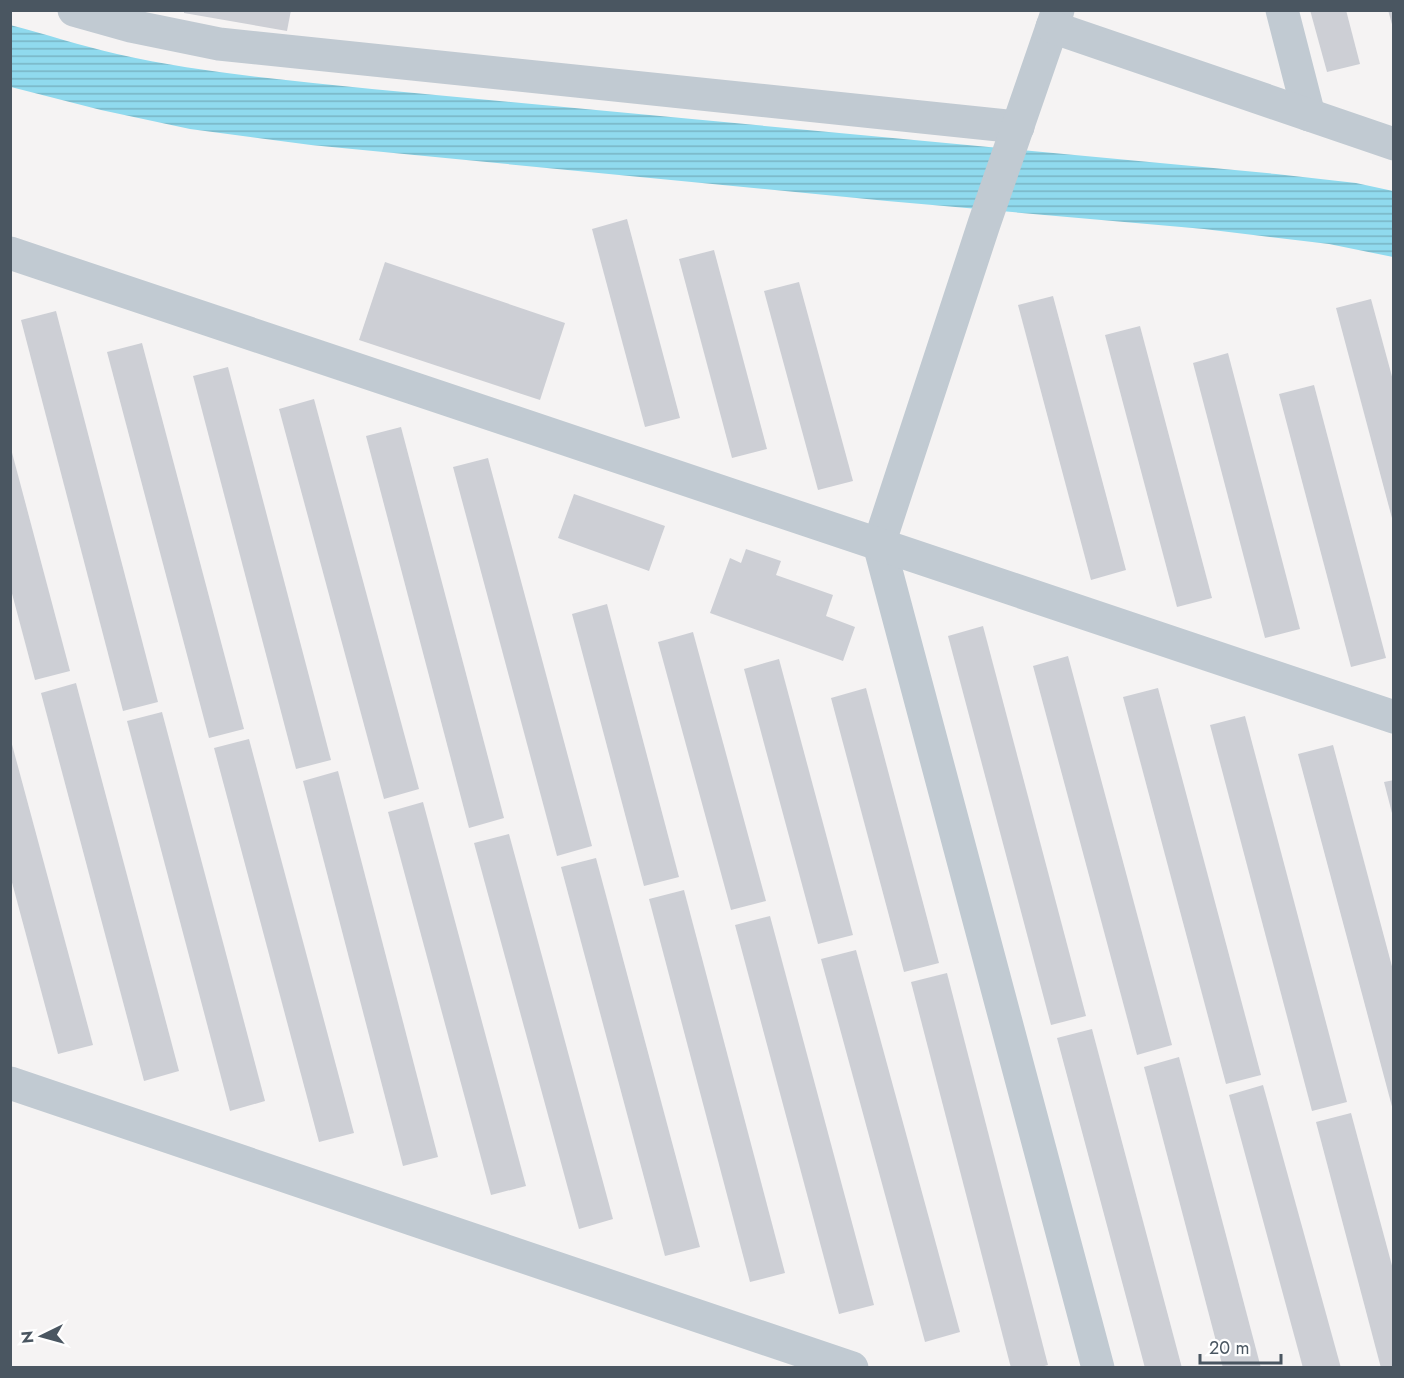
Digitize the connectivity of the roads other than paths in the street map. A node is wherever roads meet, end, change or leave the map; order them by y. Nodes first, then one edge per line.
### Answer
1 (75, 10) edge
2 (1282, 10) edge
3 (1055, 19) edge
4 (1309, 115) junction
5 (1014, 137) junction
6 (1394, 144) edge
7 (10, 253) edge
8 (879, 544) junction
9 (1394, 717) edge
10 (10, 1083) edge
11 (852, 1368) edge
12 (1098, 1368) edge

1 - 5 lane
2 - 4 lane
3 - 4 lane
3 - 5 lane
4 - 6 lane
5 - 8 lane
7 - 8 lane
8 - 9 lane
8 - 12 lane
10 - 11 lane

